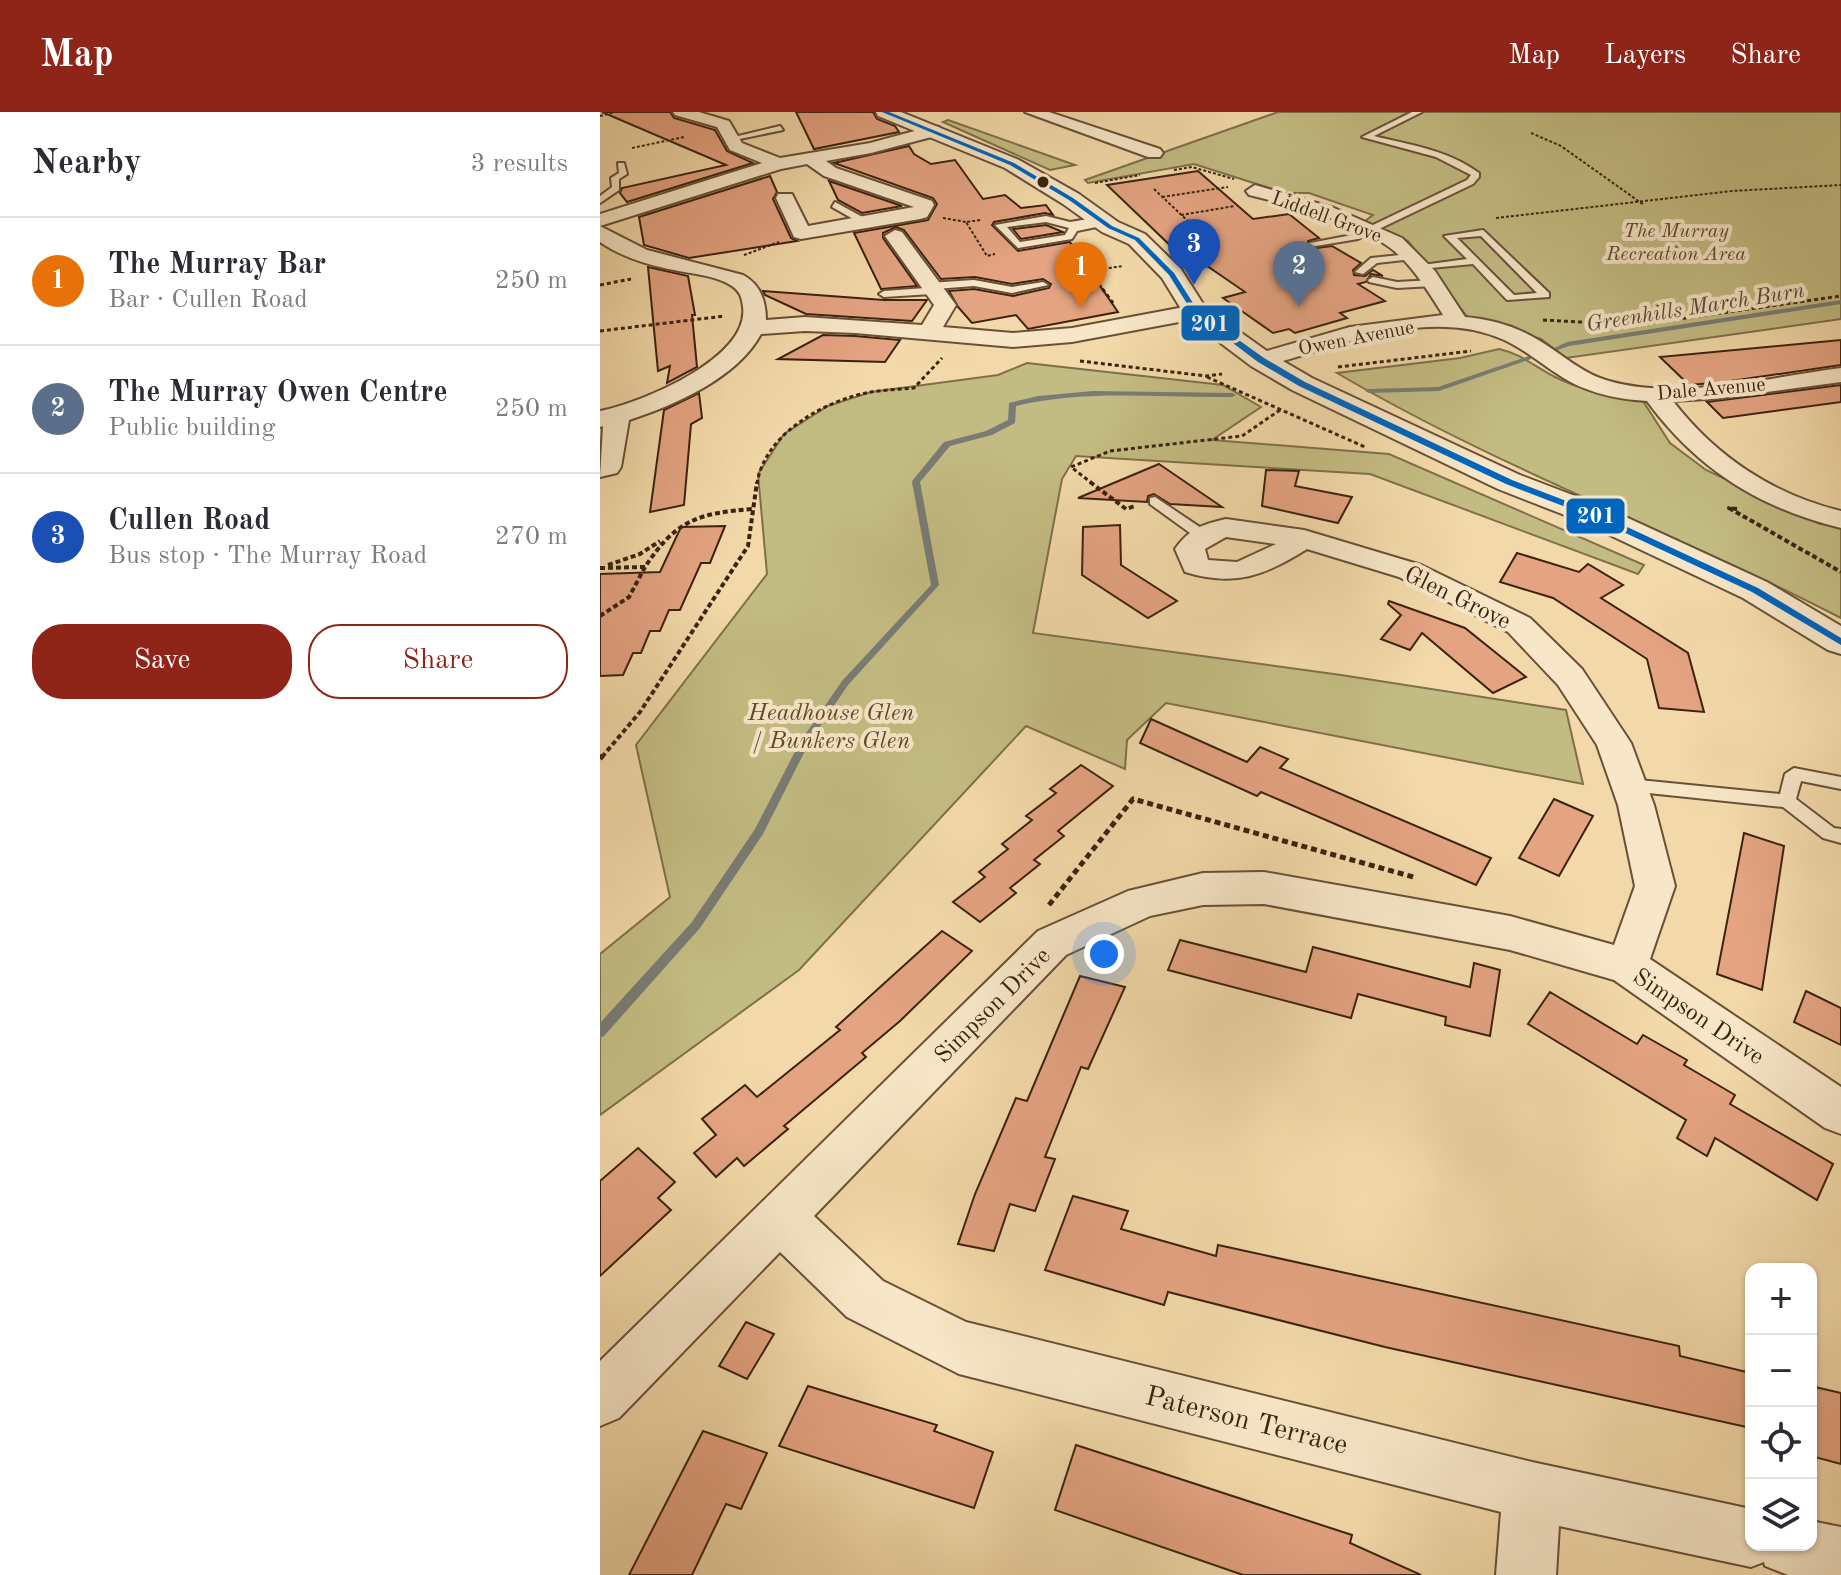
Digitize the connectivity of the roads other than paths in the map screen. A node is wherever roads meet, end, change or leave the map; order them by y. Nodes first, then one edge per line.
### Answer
1 (681, 112) edge
2 (885, 112) edge
3 (1033, 112) edge
4 (1418, 112) edge
5 (780, 128) dead end
6 (933, 131) junction
7 (728, 133) junction
8 (1136, 147) junction
9 (1154, 153) dead end
10 (1107, 157) dead end
11 (813, 160) junction
12 (778, 164) junction
13 (621, 165) dead end
14 (1251, 188) road end
15 (785, 198) dead end
16 (600, 200) edge
17 (835, 205) dead end
18 (600, 220) edge
19 (865, 222) junction
20 (1105, 224) junction
21 (1368, 230) junction
22 (600, 232) edge
23 (895, 236) dead end
24 (1313, 245) dead end
25 (1415, 261) junction
26 (1475, 261) junction
27 (1360, 272) dead end
28 (1373, 280) dead end
29 (1434, 283) junction
30 (1043, 285) dead end
31 (930, 288) junction
32 (884, 294) dead end
33 (1189, 303) junction
34 (1453, 321) junction
35 (755, 328) junction
36 (929, 332) junction
37 (1261, 360) junction
38 (1841, 375) edge
39 (1656, 396) junction
40 (608, 417) edge
41 (600, 469) edge
42 (1155, 501) road end
43 (1841, 520) edge
44 (1202, 535) junction
45 (1304, 539) junction
46 (1841, 642) edge
47 (1841, 783) edge
48 (1629, 785) junction
49 (1787, 801) junction
50 (1841, 836) edge
51 (1627, 966) junction
52 (1841, 1113) edge
53 (781, 1219) junction
54 (600, 1399) edge
55 (1532, 1491) junction
56 (1745, 1537) edge
57 (1814, 1551) edge
58 (1841, 1557) edge
59 (1526, 1575) edge

1 - 7 street
2 - 6 street
3 - 8 street
4 - 21 lane
5 - 7 lane
6 - 11 street
6 - 20 street
7 - 12 street
8 - 9 street
8 - 10 street
11 - 12 street
11 - 19 street
12 - 18 street
13 - 16 lane
14 - 21 street, Liddell Grove
15 - 19 street
17 - 19 lane
20 - 20 lane
20 - 33 street
21 - 24 lane
21 - 25 street, Liddell Grove
22 - 35 street
23 - 31 street
25 - 26 lane
25 - 27 lane
25 - 29 street, Liddell Grove
26 - 26 lane
28 - 29 lane
29 - 34 street, Liddell Grove
30 - 31 lane
31 - 32 lane
31 - 36 street
33 - 36 street
33 - 37 street
34 - 37 street, Owen Avenue
34 - 39 street, Dale Avenue
35 - 36 street
35 - 40 street
37 - 46 street
38 - 39 street, Dale Avenue
39 - 43 street
40 - 41 street
42 - 44 lane
44 - 45 street, Glen Grove
44 - 45 street
45 - 48 street, Glen Grove
47 - 49 lane
48 - 49 lane
48 - 51 street, Glen Grove
49 - 50 lane
51 - 52 street, Simpson Drive
51 - 53 street, Simpson Drive
53 - 54 street, Simpson Drive
53 - 55 street, Paterson Terrace
55 - 56 street, Paterson Terrace
55 - 59 street
57 - 58 street

